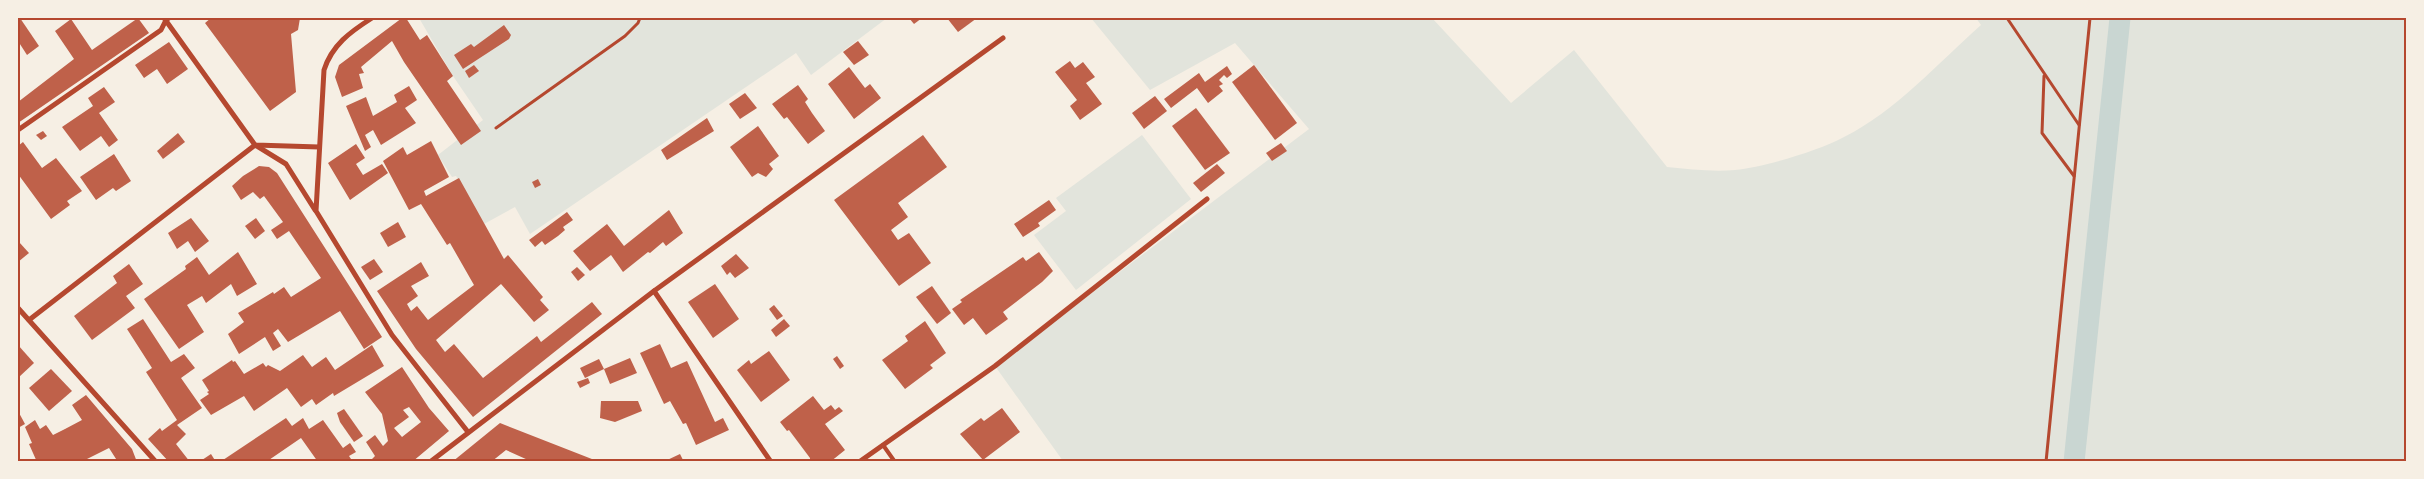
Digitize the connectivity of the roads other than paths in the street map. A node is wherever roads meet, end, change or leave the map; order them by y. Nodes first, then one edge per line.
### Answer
1 (166, 18) edge
2 (372, 18) edge
3 (1003, 38) dead end
4 (18, 130) edge
5 (255, 145) junction
6 (319, 147) junction
7 (1207, 199) dead end
8 (316, 211) junction
9 (654, 291) junction
10 (18, 308) edge
11 (29, 320) junction
12 (468, 432) junction
13 (883, 445) junction
14 (156, 462) edge
15 (430, 462) edge
16 (771, 462) edge
17 (859, 462) edge
18 (895, 462) edge

1 - 4 street
1 - 5 street
2 - 6 street
3 - 9 street
5 - 6 street
5 - 8 street
5 - 11 street
6 - 8 street
7 - 13 street
8 - 12 street
9 - 12 street
9 - 16 street
10 - 11 street
11 - 14 street
12 - 15 street
13 - 17 street
13 - 18 lane

